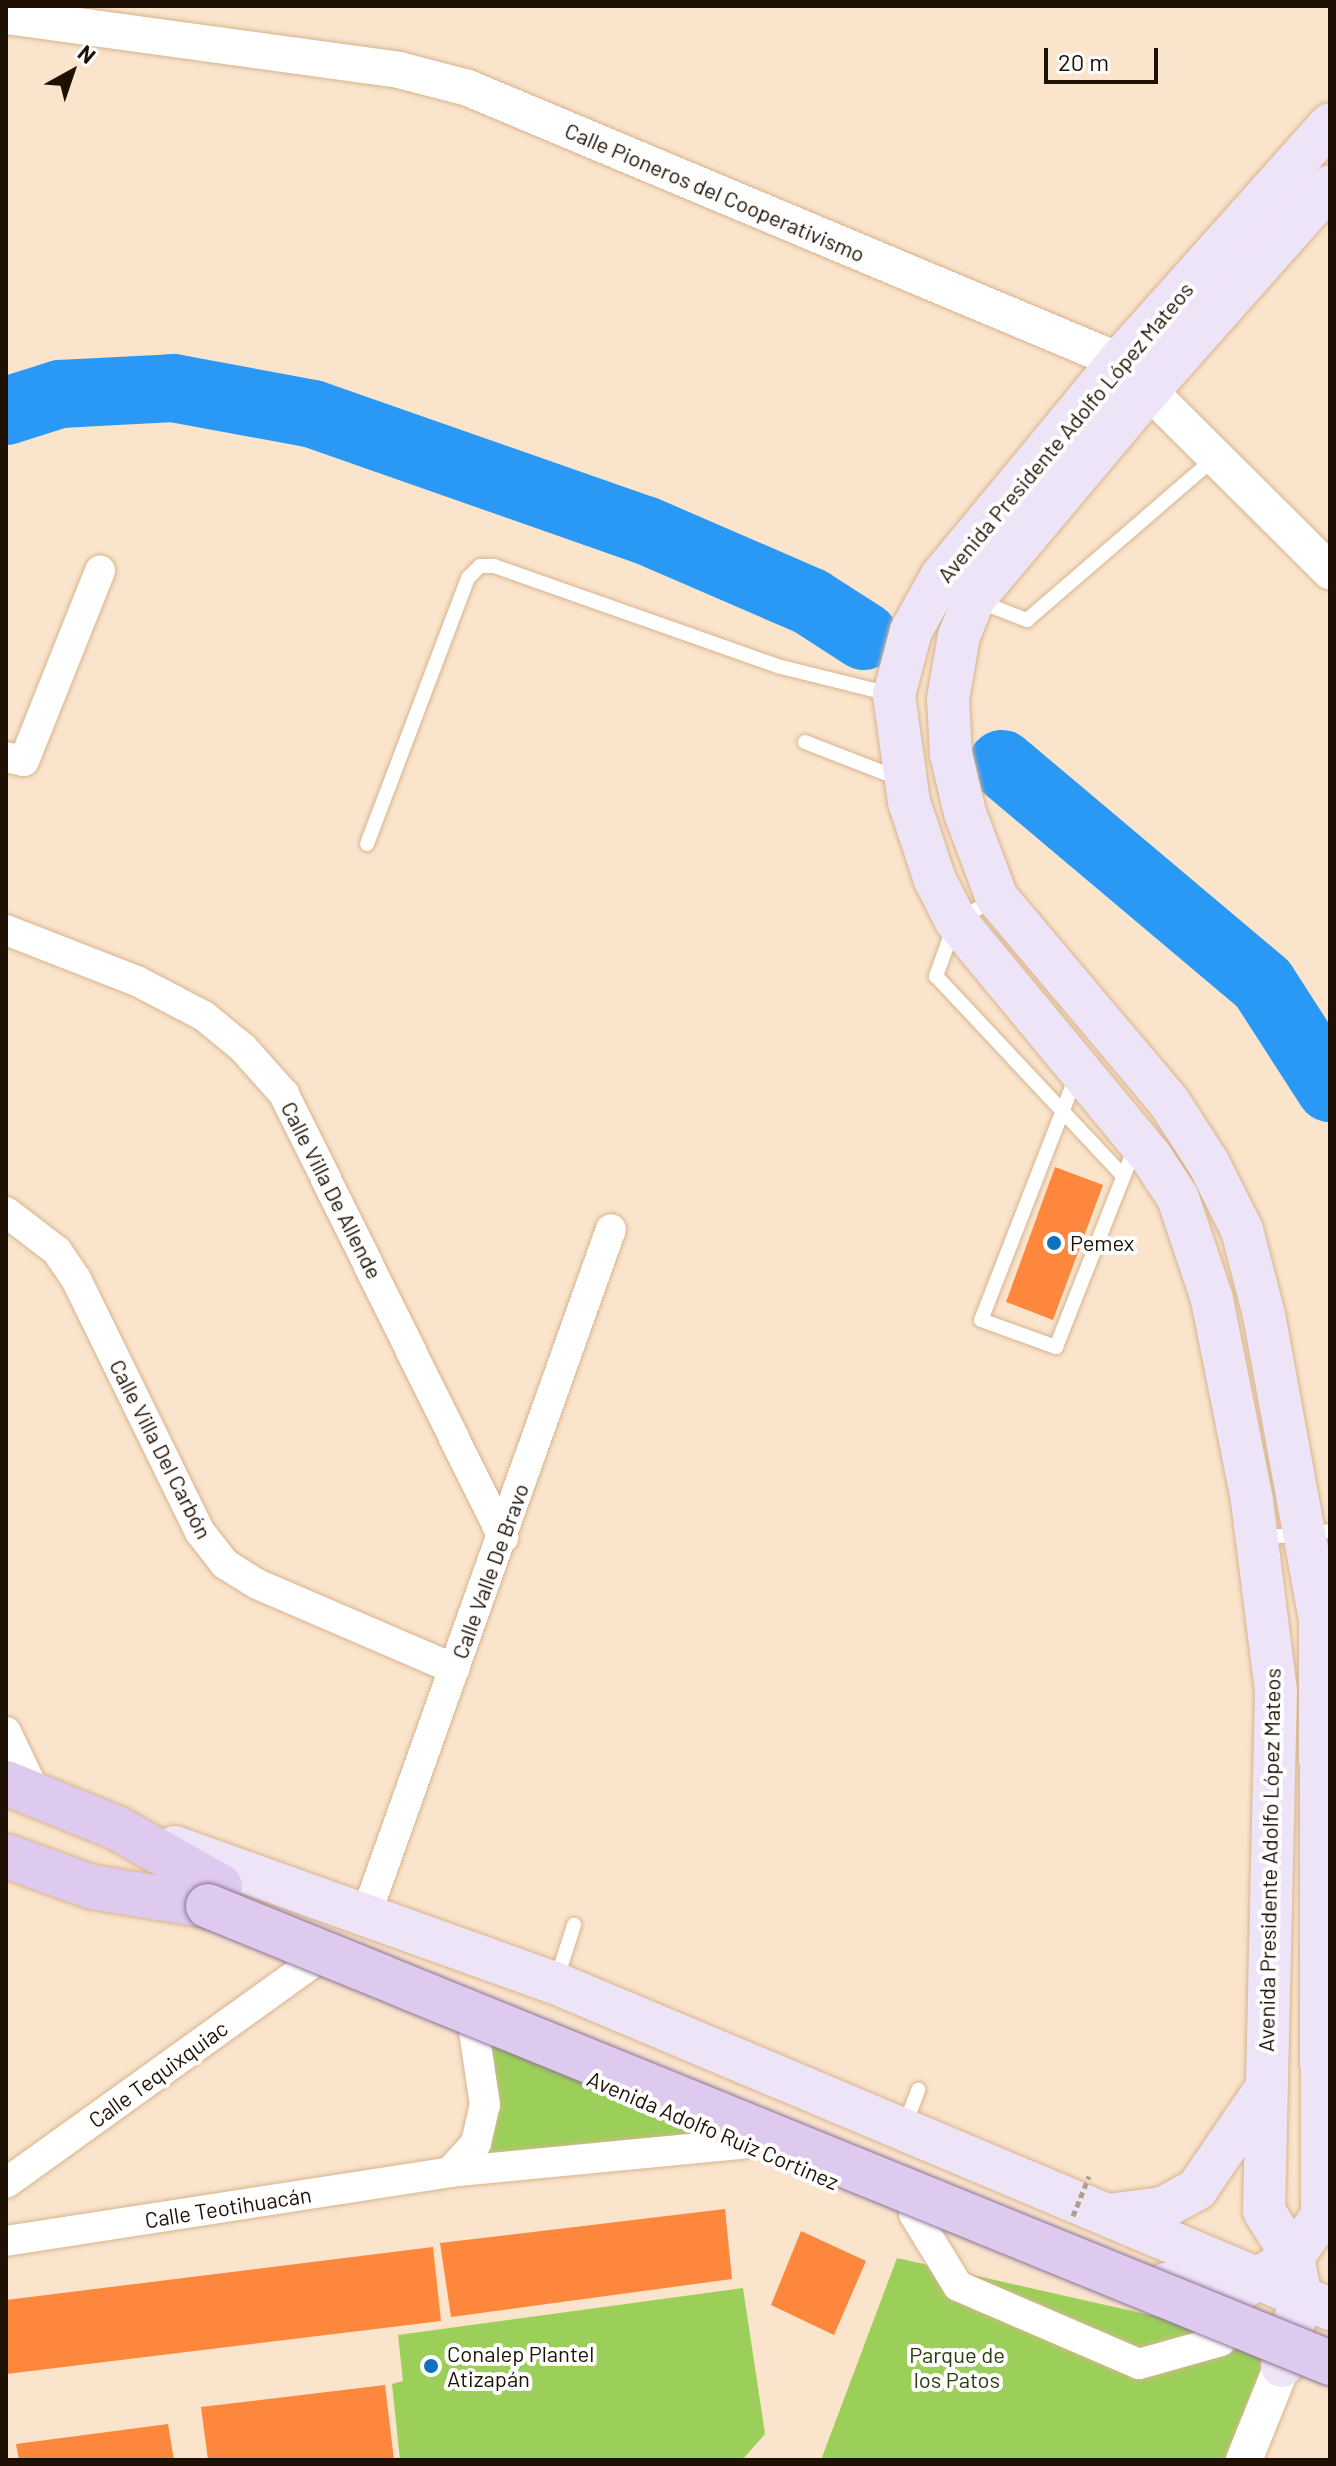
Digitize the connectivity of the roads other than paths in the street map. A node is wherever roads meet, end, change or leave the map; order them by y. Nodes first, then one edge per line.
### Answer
1 (6, 16) edge
2 (1330, 124) edge
3 (1330, 186) edge
4 (1119, 361) junction
5 (1150, 389) junction
6 (1218, 455) junction
7 (100, 571) dead end
8 (1330, 571) edge
9 (974, 599) junction
10 (894, 695) junction
11 (805, 742) dead end
12 (6, 757) edge
13 (904, 780) junction
14 (367, 844) dead end
15 (997, 898) junction
16 (956, 921) junction
17 (6, 930) edge
18 (1078, 1070) junction
19 (1061, 1110) junction
20 (1130, 1158) junction
21 (6, 1212) edge
22 (611, 1229) dead end
23 (1318, 1532) edge
24 (503, 1538) junction
25 (1258, 1538) junction
26 (454, 1669) junction
27 (1326, 1681) edge
28 (6, 1732) edge
29 (21, 1789) edge
30 (117, 1828) junction
31 (6, 1856) edge
32 (92, 1887) junction
33 (214, 1896) junction
34 (367, 1912) junction
35 (574, 1925) dead end
36 (309, 1965) junction
37 (555, 1983) junction
38 (473, 2025) junction
39 (1265, 2090) junction
40 (661, 2111) junction
41 (743, 2144) junction
42 (1325, 2160) edge
43 (450, 2172) junction
44 (6, 2183) edge
45 (1100, 2215) junction
46 (1326, 2222) edge
47 (6, 2241) edge
48 (1277, 2268) junction
49 (1316, 2304) edge
50 (1330, 2340) edge
51 (1330, 2363) edge
52 (1282, 2366) junction
53 (1330, 2384) edge
54 (1244, 2460) edge

1 - 4 street, Calle Pioneros del Cooperativismo
2 - 4 main road, Avenida Presidente Adolfo López Mateos
3 - 5 main road, Avenida Presidente Adolfo López Mateos
4 - 5 street, Calle Pioneros del Cooperativismo
4 - 10 main road, Avenida Presidente Adolfo López Mateos
5 - 6 street, Calle Pioneros del Cooperativismo
5 - 9 main road, Avenida Presidente Adolfo López Mateos
6 - 8 street, Calle Pioneros del Cooperativismo
6 - 9 lane
7 - 12 street
9 - 15 main road, Avenida Presidente Adolfo López Mateos
10 - 13 main road, Avenida Presidente Adolfo López Mateos
10 - 14 lane
11 - 13 lane
13 - 16 main road, Avenida Presidente Adolfo López Mateos
15 - 16 lane
15 - 23 main road, Avenida Presidente Adolfo López Mateos
16 - 18 main road, Avenida Presidente Adolfo López Mateos
16 - 19 lane
17 - 24 street, Calle Villa De Allende
18 - 19 lane
18 - 20 main road, Avenida Presidente Adolfo López Mateos
19 - 20 lane
19 - 20 lane
20 - 25 main road, Avenida Presidente Adolfo López Mateos
21 - 26 street, Calle Villa Del Carbón
22 - 24 street, Calle Valle De Bravo
23 - 25 lane
23 - 27 main road, Avenida Presidente Adolfo López Mateos
24 - 26 street, Calle Valle De Bravo
25 - 39 main road, Avenida Presidente Adolfo López Mateos
26 - 34 street, Calle Valle De Bravo
27 - 42 main road, Avenida Presidente Adolfo López Mateos
28 - 29 street
29 - 30 main road, Avenida Adolfo Ruiz Cortinez
30 - 33 main road, Avenida Adolfo Ruiz Cortinez
30 - 34 main road, Avenida Adolfo Ruiz Cortinez
31 - 32 main road, Avenida Adolfo Ruiz Cortinez
32 - 33 main road, Avenida Adolfo Ruiz Cortinez
32 - 36 main road, Avenida Adolfo Ruiz Cortinez
33 - 50 main road, Avenida Adolfo Ruiz Cortinez
33 - 51 main road, Avenida Adolfo Ruiz Cortinez, bridge
34 - 37 main road, Avenida Adolfo Ruiz Cortinez
35 - 37 lane
36 - 38 main road, Avenida Adolfo Ruiz Cortinez
36 - 44 street, Calle Tequixquiac
37 - 45 main road, Avenida Adolfo Ruiz Cortinez
38 - 40 main road, Avenida Adolfo Ruiz Cortinez
38 - 43 street
39 - 45 main road
39 - 48 main road, Avenida Presidente Adolfo López Mateos
40 - 41 main road, Avenida Adolfo Ruiz Cortinez
40 - 48 main road
41 - 43 street, Calle Teotihuacán
41 - 52 main road, Avenida Adolfo Ruiz Cortinez
42 - 46 main road, Avenida Presidente Adolfo López Mateos
43 - 47 street, Calle Teotihuacán
45 - 48 main road, Avenida Adolfo Ruiz Cortinez
46 - 48 main road, Avenida Presidente Adolfo López Mateos
48 - 49 main road, Avenida Presidente Adolfo López Mateos
49 - 52 main road, Avenida Presidente Adolfo López Mateos
52 - 53 main road, Avenida Adolfo Ruiz Cortinez
52 - 54 street

